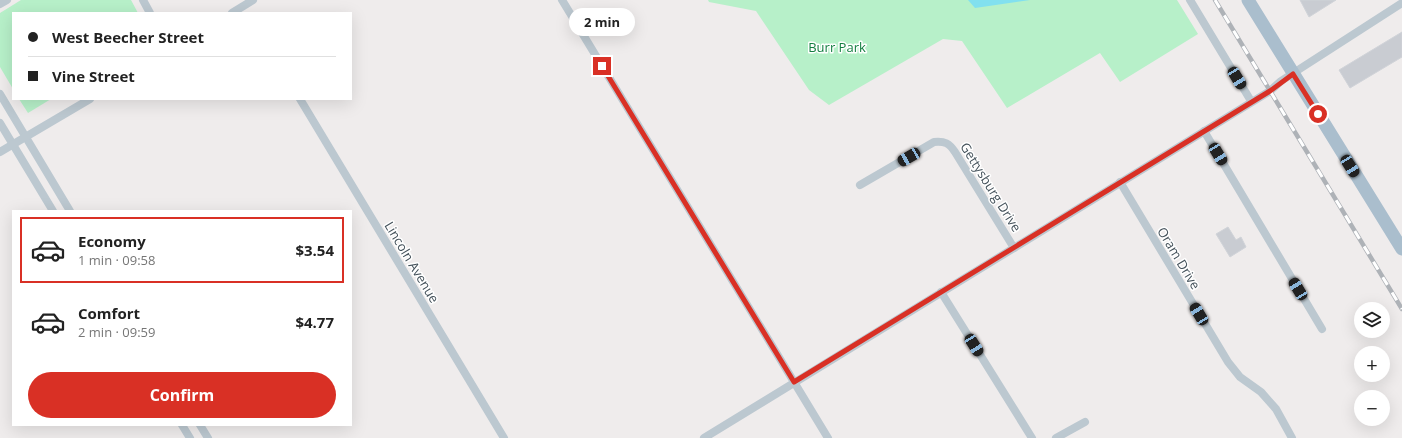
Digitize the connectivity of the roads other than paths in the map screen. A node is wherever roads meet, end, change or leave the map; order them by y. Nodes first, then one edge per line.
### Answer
1 (7, 0) edge
2 (143, 0) edge
3 (253, 0) edge
4 (562, 0) edge
5 (1190, 0) edge
6 (1248, 0) edge
7 (1402, 3) edge
8 (0, 4) edge
9 (246, 9) edge
10 (149, 12) edge
11 (236, 12) edge
12 (1293, 74) junction
13 (0, 94) edge
14 (88, 100) edge
15 (301, 100) edge
16 (1251, 101) junction
17 (0, 123) edge
18 (1204, 131) junction
19 (26, 137) junction
20 (13, 144) junction
21 (0, 152) edge
22 (1120, 182) junction
23 (860, 185) dead end
24 (52, 210) edge
25 (69, 210) edge
26 (1014, 248) junction
27 (1402, 249) edge
28 (941, 292) junction
29 (1322, 329) dead end
30 (794, 382) junction
31 (1086, 422) dead end
32 (183, 426) edge
33 (201, 426) edge
34 (190, 438) edge
35 (208, 438) edge
36 (504, 438) edge
37 (704, 438) edge
38 (828, 438) edge
39 (1032, 438) edge
40 (1056, 438) edge
41 (1292, 438) edge

1 - 8 street
2 - 10 street
3 - 9 street
4 - 30 street
5 - 16 street
6 - 12 main road
7 - 12 street
9 - 11 street
12 - 16 street
12 - 27 main road
13 - 19 street
14 - 19 street
15 - 36 street, Lincoln Avenue
16 - 18 street
17 - 20 street
18 - 22 street
18 - 29 street
19 - 20 street
19 - 25 street
20 - 21 street
20 - 24 street
22 - 26 street
22 - 41 street, Oram Drive
23 - 26 street, Gettysburg Drive
26 - 28 street
28 - 30 street
28 - 39 street
30 - 37 street
30 - 38 street
31 - 40 street
32 - 34 street
33 - 35 street

